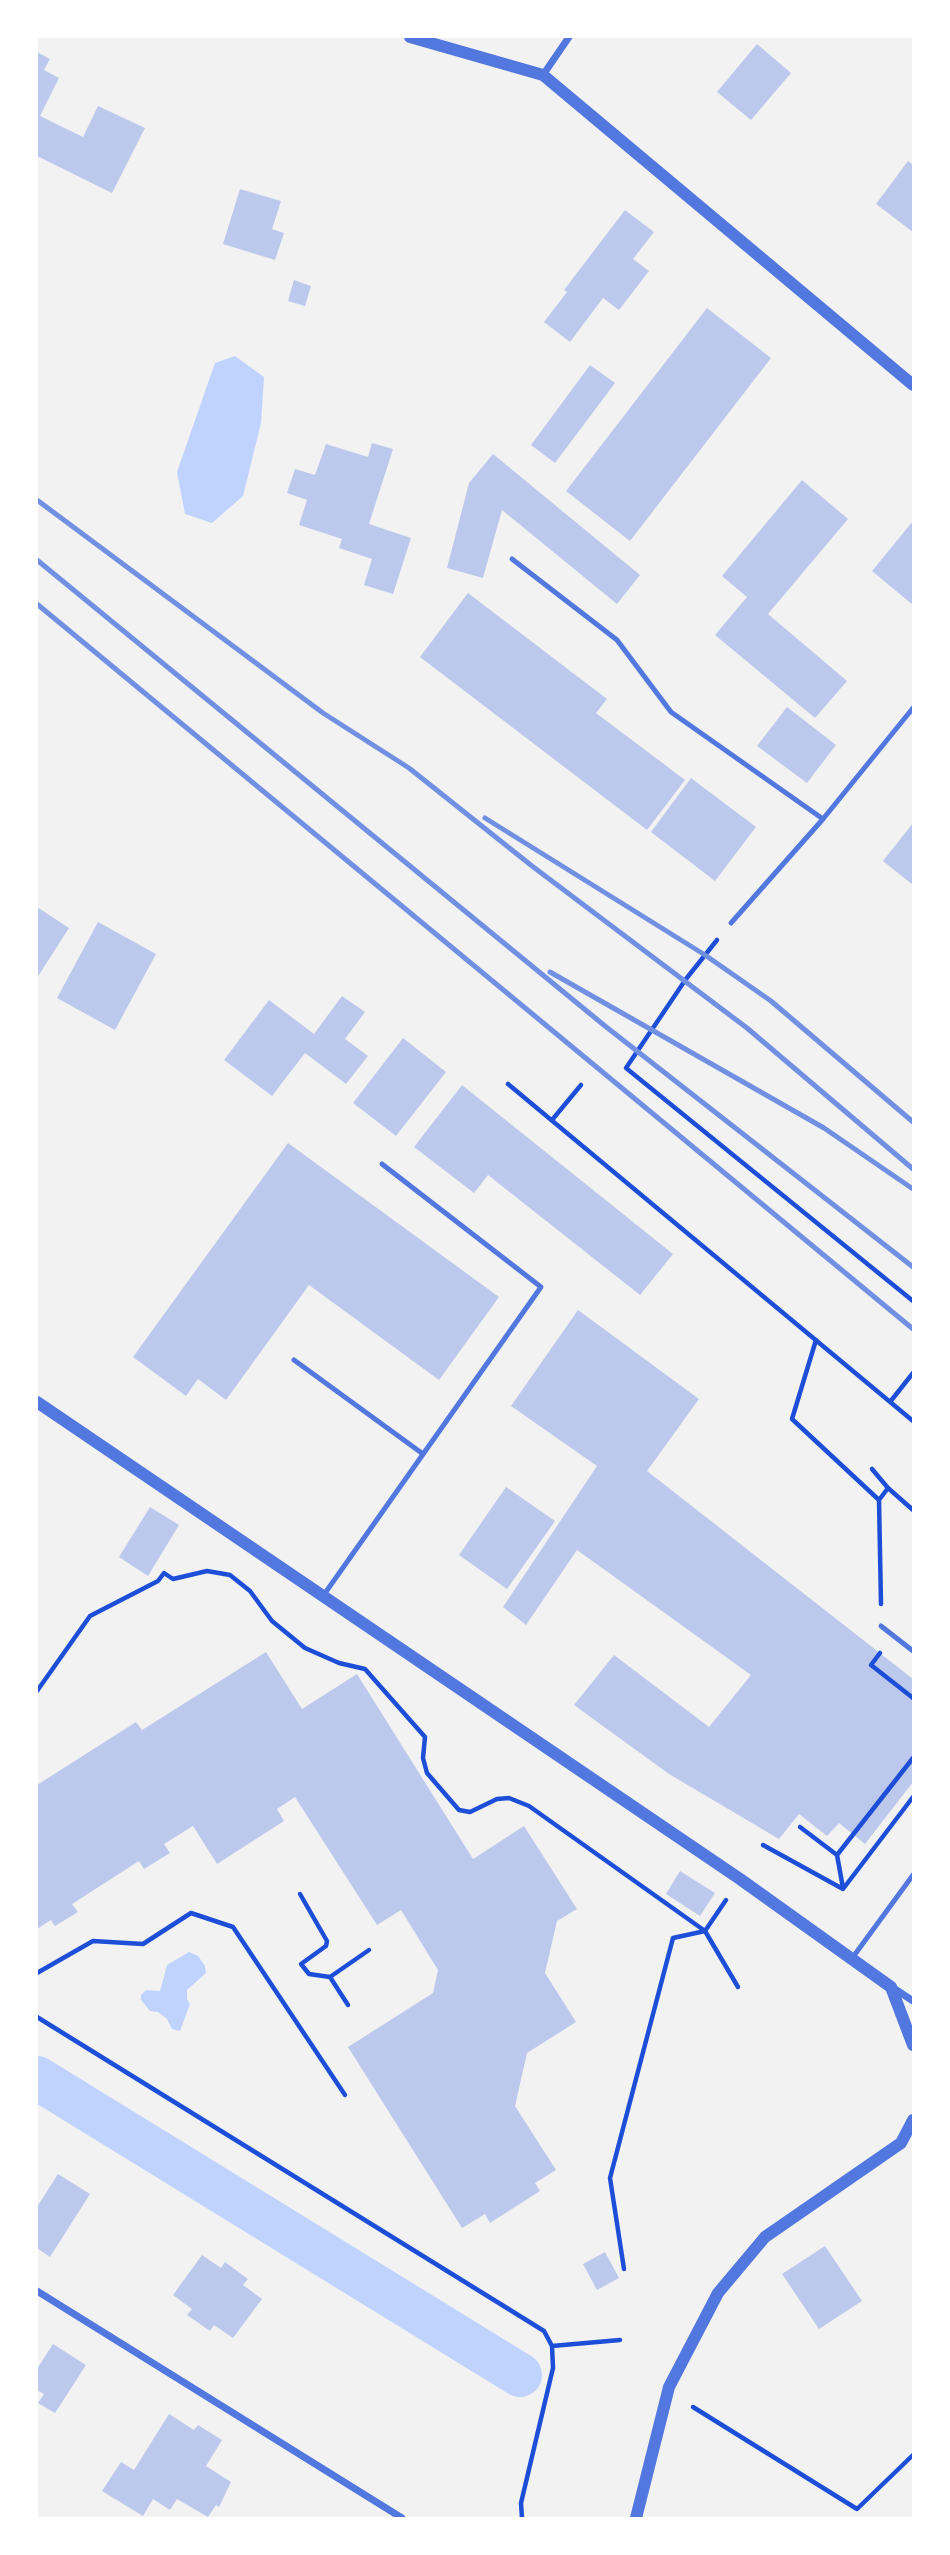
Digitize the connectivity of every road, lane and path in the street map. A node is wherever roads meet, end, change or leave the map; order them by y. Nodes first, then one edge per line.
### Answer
1 (411, 37) edge
2 (569, 37) edge
3 (543, 75) junction
4 (913, 385) edge
5 (512, 559) dead end
6 (913, 708) edge
7 (823, 819) junction
8 (731, 923) joint
9 (508, 1084) dead end
10 (581, 1085) dead end
11 (552, 1120) junction
12 (382, 1164) dead end
13 (913, 1301) edge
14 (816, 1340) junction
15 (294, 1360) dead end
16 (913, 1373) edge
17 (37, 1402) edge
18 (890, 1402) junction
19 (913, 1421) edge
20 (424, 1454) junction
21 (872, 1469) dead end
22 (888, 1488) junction
23 (879, 1500) junction
24 (913, 1510) edge
25 (323, 1596) junction
26 (881, 1626) joint
27 (893, 1635) junction
28 (913, 1651) edge
29 (37, 1691) edge
30 (913, 1698) edge
31 (913, 1758) edge
32 (913, 1797) edge
33 (800, 1828) dead end
34 (763, 1845) dead end
35 (837, 1855) junction
36 (913, 1875) edge
37 (843, 1889) junction
38 (300, 1894) dead end
39 (726, 1899) dead end
40 (705, 1931) junction
41 (369, 1950) dead end
42 (852, 1958) junction
43 (37, 1973) edge
44 (330, 1977) junction
45 (738, 1987) dead end
46 (891, 1987) junction
47 (913, 2001) edge
48 (348, 2005) dead end
49 (37, 2017) edge
50 (913, 2045) edge
51 (345, 2095) dead end
52 (913, 2120) edge
53 (913, 2137) edge
54 (901, 2143) junction
55 (624, 2269) dead end
56 (37, 2291) edge
57 (620, 2340) dead end
58 (552, 2346) junction
59 (669, 2387) junction
60 (913, 2455) edge
61 (402, 2518) edge
62 (522, 2518) edge
63 (636, 2518) edge

1 - 3 street
2 - 3 street
3 - 4 street
5 - 7 lane
6 - 7 lane
7 - 8 lane
8 - 13 path
9 - 11 path
10 - 11 path
11 - 14 path
12 - 20 lane
14 - 18 path
14 - 23 path
15 - 20 lane
16 - 18 path
17 - 25 street
18 - 19 path
20 - 25 lane
21 - 22 path
22 - 23 path
22 - 24 path
23 - 26 path
25 - 42 street
26 - 27 lane
27 - 28 lane
27 - 30 path
29 - 40 path
31 - 35 path
32 - 37 path
33 - 35 path
34 - 37 path
35 - 37 path
36 - 42 lane
38 - 44 path
39 - 40 path
40 - 45 path
40 - 55 path
41 - 44 path
42 - 46 street
43 - 51 path
44 - 48 path
46 - 47 street
46 - 50 street
49 - 58 path
52 - 54 street
53 - 54 lane
54 - 59 street
56 - 61 street
57 - 58 path
58 - 62 path
59 - 60 path
59 - 63 street

